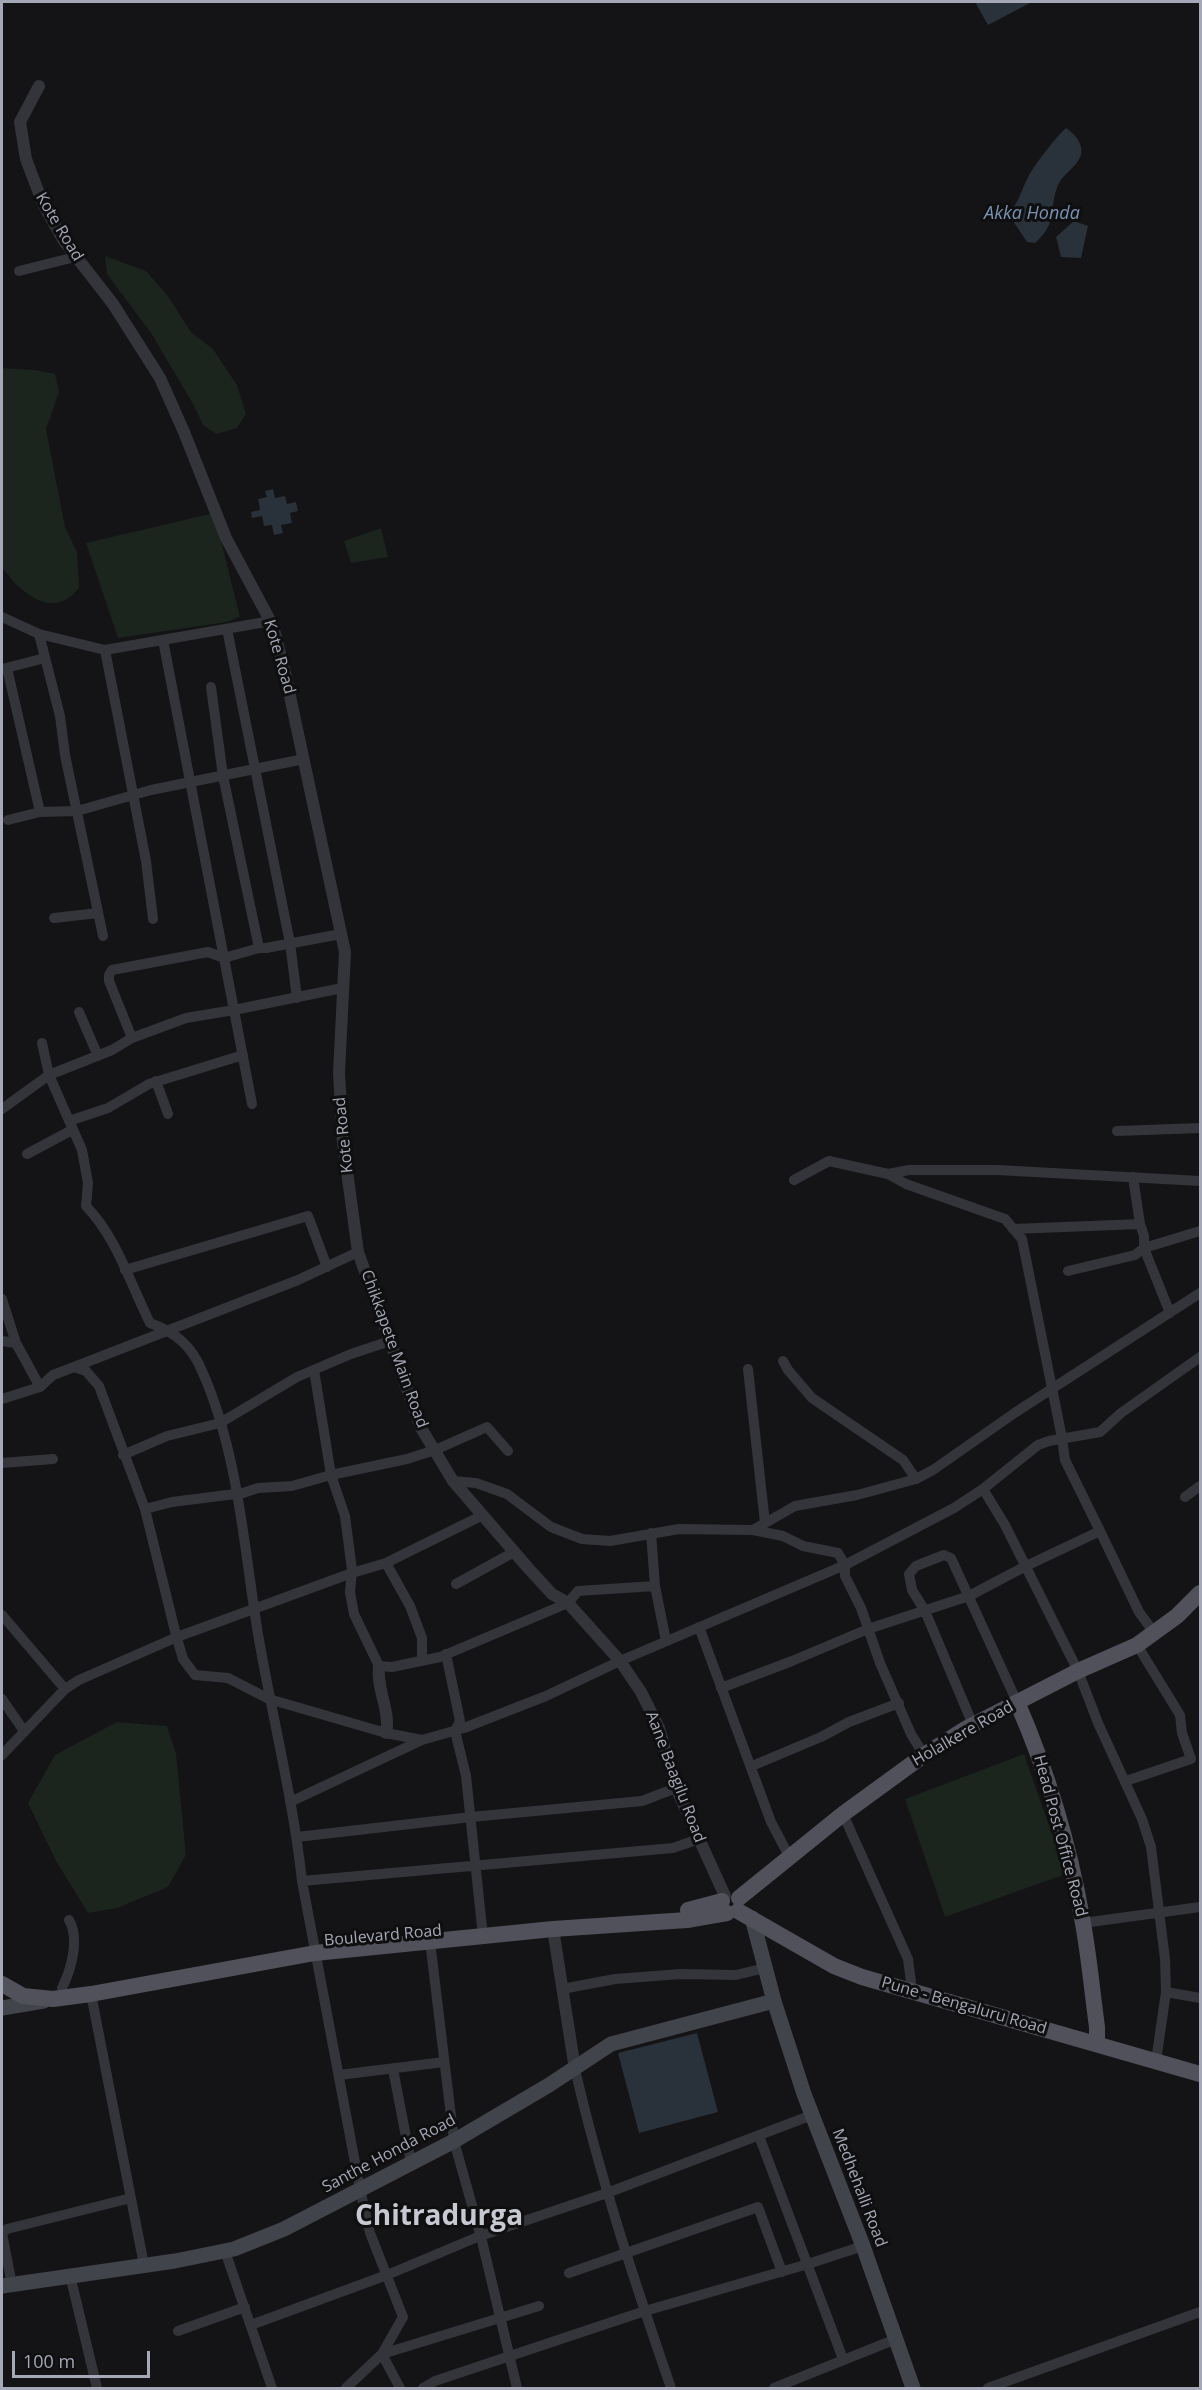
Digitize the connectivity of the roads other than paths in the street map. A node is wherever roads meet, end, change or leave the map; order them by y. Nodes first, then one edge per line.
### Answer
1 (39, 86) dead end
2 (75, 257) junction
3 (19, 271) dead end
4 (2, 617) edge
5 (271, 621) junction
6 (227, 629) junction
7 (39, 634) junction
8 (163, 639) junction
9 (105, 650) junction
10 (45, 658) junction
11 (4, 669) edge
12 (211, 687) dead end
13 (7, 699) edge
14 (304, 759) junction
15 (257, 769) junction
16 (223, 776) junction
17 (189, 783) junction
18 (134, 795) junction
19 (77, 811) junction
20 (40, 812) junction
21 (8, 820) dead end
22 (98, 913) junction
23 (54, 918) dead end
24 (153, 919) dead end
25 (341, 934) junction
26 (103, 936) dead end
27 (290, 943) junction
28 (259, 948) junction
29 (224, 958) junction
30 (342, 988) junction
31 (297, 998) junction
32 (234, 1010) junction
33 (79, 1012) dead end
34 (132, 1038) junction
35 (42, 1044) dead end
36 (243, 1055) junction
37 (98, 1056) junction
38 (49, 1075) junction
39 (156, 1081) junction
40 (252, 1104) dead end
41 (2, 1109) edge
42 (168, 1114) dead end
43 (70, 1126) junction
44 (1200, 1128) edge
45 (1118, 1131) dead end
46 (27, 1154) dead end
47 (888, 1174) junction
48 (1133, 1177) junction
49 (794, 1180) dead end
50 (1200, 1181) edge
51 (1140, 1224) junction
52 (1013, 1229) junction
53 (1200, 1231) edge
54 (1144, 1248) junction
55 (358, 1252) junction
56 (327, 1267) junction
57 (125, 1270) junction
58 (1068, 1271) dead end
59 (1200, 1293) edge
60 (2, 1299) edge
61 (1170, 1313) junction
62 (170, 1331) junction
63 (2, 1341) edge
64 (390, 1341) junction
65 (16, 1343) junction
66 (1200, 1357) edge
67 (783, 1361) dead end
68 (74, 1368) junction
69 (748, 1369) dead end
70 (314, 1370) junction
71 (40, 1387) junction
72 (1053, 1389) junction
73 (2, 1399) edge
74 (220, 1423) junction
75 (1062, 1438) junction
76 (435, 1450) junction
77 (508, 1451) dead end
78 (123, 1455) junction
79 (53, 1459) dead end
80 (2, 1463) edge
81 (331, 1475) junction
82 (916, 1479) junction
83 (453, 1481) junction
84 (1200, 1486) edge
85 (983, 1489) junction
86 (235, 1494) junction
87 (1185, 1497) dead end
88 (145, 1509) junction
89 (483, 1515) junction
90 (765, 1523) junction
91 (753, 1530) junction
92 (1100, 1532) junction
93 (651, 1533) junction
94 (514, 1552) junction
95 (386, 1563) junction
96 (845, 1565) junction
97 (1024, 1567) junction
98 (351, 1573) junction
99 (456, 1584) dead end
100 (654, 1586) junction
101 (1200, 1593) edge
102 (969, 1596) junction
103 (568, 1603) junction
104 (254, 1608) junction
105 (925, 1611) junction
106 (2, 1615) edge
107 (699, 1627) junction
108 (868, 1629) junction
109 (1155, 1634) junction
110 (177, 1637) junction
111 (666, 1641) junction
112 (1137, 1645) junction
113 (446, 1654) junction
114 (422, 1661) junction
115 (620, 1661) junction
116 (379, 1666) junction
117 (1078, 1671) junction
118 (721, 1688) junction
119 (64, 1689) junction
120 (2, 1699) edge
121 (269, 1699) junction
122 (1017, 1702) junction
123 (898, 1703) junction
124 (973, 1725) junction
125 (24, 1731) junction
126 (455, 1731) junction
127 (386, 1733) junction
128 (422, 1740) junction
129 (2, 1755) edge
130 (924, 1755) junction
131 (752, 1766) junction
132 (1126, 1781) junction
133 (676, 1788) junction
134 (290, 1802) junction
135 (843, 1814) junction
136 (471, 1817) junction
137 (297, 1836) junction
138 (699, 1839) junction
139 (790, 1858) junction
140 (476, 1867) junction
141 (302, 1881) junction
142 (734, 1906) junction
143 (1200, 1907) edge
144 (1159, 1913) junction
145 (69, 1920) dead end
146 (1083, 1923) junction
147 (482, 1926) junction
148 (553, 1929) junction
149 (430, 1941) junction
150 (314, 1948) junction
151 (765, 1968) junction
152 (2, 1970) edge
153 (2, 1984) edge
154 (562, 1989) junction
155 (912, 1990) junction
156 (1166, 1992) junction
157 (55, 1993) junction
158 (91, 1994) junction
159 (1200, 1998) edge
160 (774, 2001) junction
161 (2, 2008) edge
162 (1097, 2044) junction
163 (1156, 2061) junction
164 (444, 2062) junction
165 (393, 2069) junction
166 (575, 2069) junction
167 (1200, 2074) edge
168 (339, 2075) junction
169 (812, 2115) junction
170 (759, 2136) junction
171 (454, 2142) junction
172 (411, 2163) junction
173 (360, 2189) junction
174 (607, 2193) junction
175 (130, 2198) junction
176 (480, 2236) junction
177 (863, 2246) junction
178 (225, 2251) junction
179 (626, 2253) junction
180 (808, 2264) junction
181 (144, 2265) junction
182 (782, 2272) junction
183 (569, 2273) dead end
184 (70, 2275) junction
185 (387, 2275) junction
186 (7, 2285) edge
187 (538, 2306) dead end
188 (244, 2307) junction
189 (645, 2311) junction
190 (1200, 2312) edge
191 (500, 2317) junction
192 (251, 2325) junction
193 (178, 2331) dead end
194 (896, 2339) junction
195 (382, 2354) junction
196 (509, 2356) junction
197 (843, 2359) junction
198 (97, 2388) edge
199 (272, 2388) edge
200 (346, 2388) edge
201 (400, 2388) edge
202 (423, 2388) edge
203 (517, 2388) edge
204 (671, 2388) edge
205 (774, 2388) edge
206 (913, 2388) edge
207 (988, 2388) edge

1 - 2 street, Kote Road
2 - 3 street
2 - 5 street, Kote Road
4 - 7 street
5 - 6 street
5 - 14 street, Kote Road
6 - 8 street
6 - 15 street
7 - 9 street
7 - 10 street
8 - 9 street
8 - 17 street
9 - 18 street
10 - 11 street
10 - 19 street
11 - 13 street
12 - 16 street
13 - 20 street
14 - 15 street
14 - 25 street, Kote Road
15 - 16 street
15 - 27 street
16 - 17 street
16 - 28 street
17 - 18 street
17 - 29 street
18 - 19 street
18 - 24 street
19 - 20 street
19 - 22 street
20 - 21 street
22 - 23 street
22 - 26 street
25 - 27 street
25 - 30 street, Kote Road
27 - 28 street
27 - 31 street
28 - 29 street
29 - 32 street
29 - 34 street
30 - 31 street
30 - 55 street, Kote Road
31 - 32 street
32 - 34 street
32 - 36 street
33 - 37 street
34 - 37 street
35 - 38 street
36 - 39 street
36 - 40 street
37 - 38 street
38 - 41 street
38 - 43 street
39 - 42 street
39 - 43 street
43 - 46 street
43 - 57 street
44 - 45 street
47 - 48 street
47 - 49 street
47 - 52 street
48 - 50 street
48 - 51 street
51 - 52 street
51 - 54 street
52 - 72 street
53 - 54 street
54 - 58 street
54 - 61 street
55 - 56 street
55 - 64 street, Chikkapete Main Road
56 - 57 street
56 - 62 street
57 - 62 street
59 - 61 street
60 - 65 street
61 - 72 street
62 - 68 street
62 - 74 street
63 - 65 street
64 - 70 street
64 - 76 street, Chikkapete Main Road
65 - 71 street
66 - 75 street
67 - 82 street
68 - 71 street
68 - 78 street
69 - 90 street
70 - 74 street
70 - 81 street
71 - 73 street
72 - 75 street
72 - 82 street
74 - 78 street
74 - 86 street
75 - 85 street
75 - 92 street
76 - 77 street
76 - 81 street
76 - 83 street, Chikkapete Main Road
78 - 88 street
79 - 80 street
81 - 86 street
81 - 98 street
82 - 90 street
83 - 89 street, Chikkapete Main Road
83 - 93 street
84 - 87 street
85 - 96 street
85 - 97 street
86 - 88 street
86 - 104 street
88 - 110 street
89 - 94 street, Chikkapete Main Road
89 - 95 street
90 - 91 street
91 - 93 street
91 - 96 street
92 - 97 street
92 - 109 street
93 - 100 street
94 - 99 street
94 - 103 street, Chikkapete Main Road
95 - 98 street
95 - 114 street
96 - 107 street
96 - 108 street
97 - 102 street
97 - 117 street
98 - 104 street
98 - 116 street
100 - 103 street
100 - 111 street
101 - 109 main road, Holalkere Road
102 - 105 street
102 - 105 street
102 - 122 street
103 - 113 street
103 - 115 street, Chikkapete Main Road
104 - 110 street
104 - 121 street
105 - 108 street
105 - 124 street
106 - 119 street
107 - 111 street
107 - 118 street
108 - 118 street
108 - 123 street
109 - 112 main road, Holalkere Road
110 - 119 street
110 - 121 street
111 - 115 street
112 - 117 main road, Holalkere Road
112 - 132 street
113 - 114 street
113 - 126 street
114 - 116 street
115 - 126 street
115 - 133 street, Aane Baagilu Road
116 - 127 street
117 - 122 main road, Holalkere Road
117 - 132 street
118 - 131 street
119 - 125 street
120 - 125 street
121 - 127 street
121 - 134 street
122 - 124 main road, Holalkere Road
122 - 146 main road, Head Post Office Road
123 - 130 street
123 - 131 street
124 - 130 main road, Holalkere Road
125 - 129 street
126 - 128 street
126 - 136 street
127 - 128 street
128 - 134 street
130 - 135 main road, Holalkere Road
131 - 139 street
132 - 144 street
133 - 136 street
133 - 138 street, Aane Baagilu Road
134 - 137 street
135 - 139 main road, Holalkere Road
135 - 155 street
136 - 137 street
136 - 140 street
137 - 141 street
138 - 140 street
138 - 142 street, Aane Baagilu Road
139 - 142 main road, Holalkere Road
140 - 141 street
140 - 147 street
141 - 150 street
142 - 147 main road, Boulevard Road
142 - 148 main road, Boulevard Road
142 - 151 main road, Medhehalli Road
142 - 155 main road, Pune - Bengaluru Road
143 - 144 street
144 - 146 street
144 - 156 street
145 - 157 street
146 - 162 main road, Head Post Office Road
147 - 150 main road, Boulevard Road
148 - 149 main road, Boulevard Road
148 - 154 street
149 - 150 main road, Boulevard Road
149 - 164 street
150 - 157 main road, Boulevard Road
150 - 158 main road, Boulevard Road
150 - 168 street
151 - 154 street
151 - 160 main road, Medhehalli Road
152 - 157 main road
153 - 157 main road
154 - 166 street
155 - 162 main road, Pune - Bengaluru Road
156 - 159 street
156 - 163 street
157 - 158 main road, Boulevard Road
157 - 161 main road
158 - 175 street
160 - 166 main road, Santhe Honda Road
160 - 169 main road, Medhehalli Road
162 - 163 main road, Pune - Bengaluru Road
163 - 167 main road, Pune - Bengaluru Road
164 - 165 street
164 - 171 street
165 - 168 street
165 - 172 street
166 - 171 main road, Santhe Honda Road
166 - 174 street
168 - 173 street
169 - 170 street
169 - 177 main road, Medhehalli Road
170 - 174 street
170 - 180 street
171 - 172 main road, Santhe Honda Road
171 - 176 street
172 - 173 main road, Santhe Honda Road
173 - 178 main road, Santhe Honda Road
173 - 185 street
174 - 176 street
174 - 179 street
175 - 181 street
175 - 186 street
176 - 185 street
176 - 191 street
177 - 180 street
177 - 194 main road, Medhehalli Road
178 - 181 main road, Santhe Honda Road
178 - 188 street
179 - 182 street
179 - 183 street
179 - 189 street
180 - 182 street
180 - 197 street
181 - 184 main road, Santhe Honda Road
182 - 189 street
184 - 186 main road, Santhe Honda Road
184 - 198 street
185 - 192 street
185 - 195 street
187 - 191 street
188 - 192 street
188 - 193 street
189 - 196 street
189 - 204 street
190 - 207 street
191 - 195 street
191 - 196 street
192 - 199 street
194 - 197 street
194 - 206 main road, Medhehalli Road
195 - 200 street
195 - 201 street
196 - 202 street
196 - 203 street
197 - 205 street

